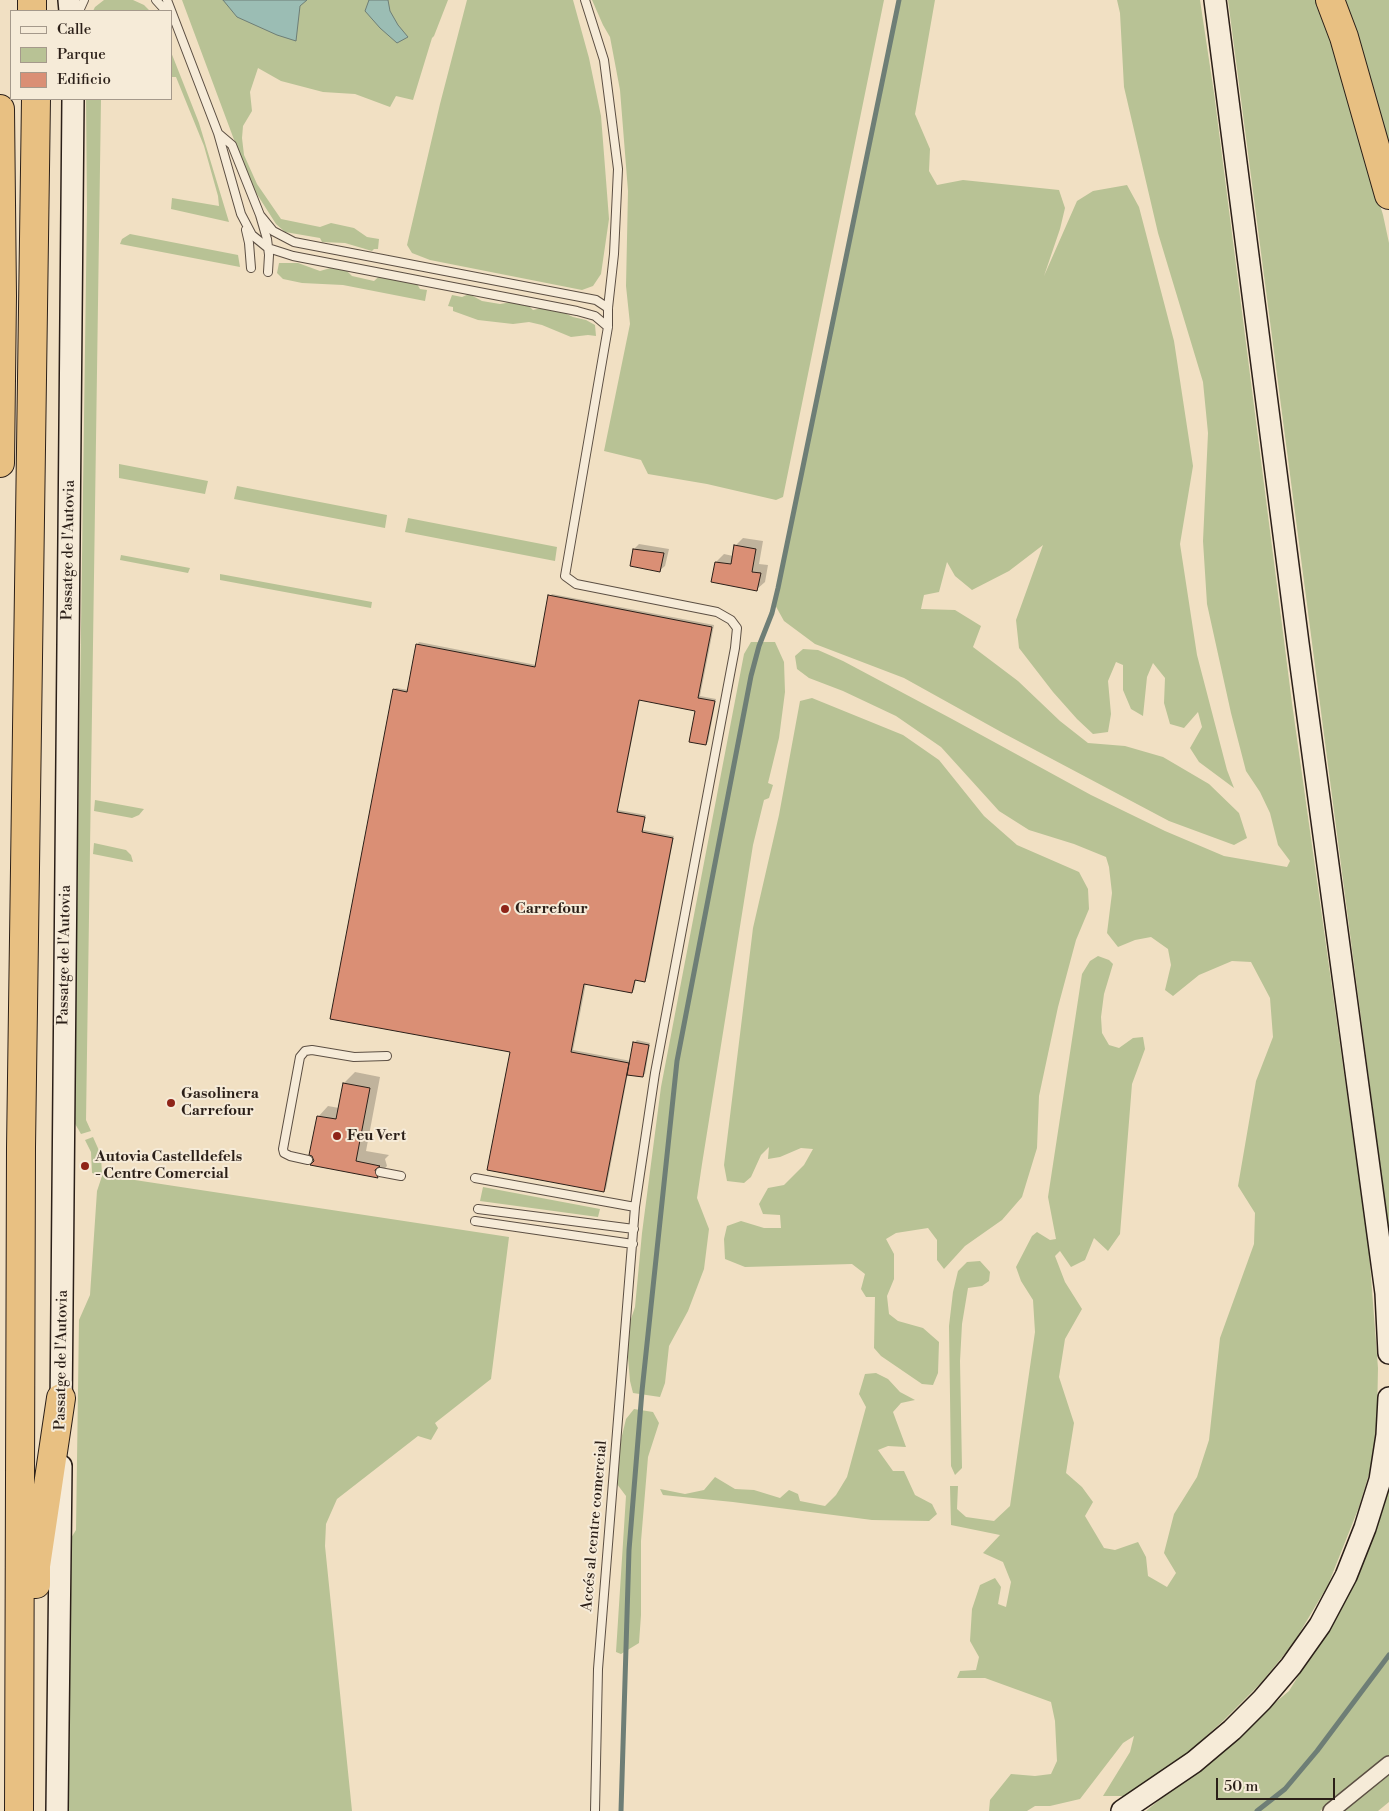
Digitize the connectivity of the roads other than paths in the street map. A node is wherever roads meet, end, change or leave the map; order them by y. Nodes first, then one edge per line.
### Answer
1 (156, 0) edge
2 (584, 0) edge
3 (1215, 0) edge
4 (1330, 0) edge
5 (165, 10) edge
6 (172, 12) edge
7 (172, 19) edge
8 (177, 24) junction
9 (36, 100) edge
10 (73, 100) edge
11 (0, 109) edge
12 (218, 133) junction
13 (1389, 196) edge
14 (241, 214) junction
15 (260, 215) junction
16 (268, 248) junction
17 (251, 268) dead end
18 (268, 272) dead end
19 (608, 308) junction
20 (608, 327) junction
21 (0, 463) edge
22 (387, 1056) dead end
23 (308, 1160) dead end
24 (380, 1172) dead end
25 (401, 1176) dead end
26 (475, 1178) dead end
27 (635, 1207) junction
28 (478, 1209) dead end
29 (475, 1221) dead end
30 (634, 1229) junction
31 (632, 1244) junction
32 (1389, 1352) edge
33 (62, 1398) junction
34 (1389, 1398) edge
35 (1389, 1764) edge
36 (19, 1811) edge
37 (24, 1811) edge
38 (57, 1811) edge
39 (595, 1811) edge
40 (1122, 1811) edge
41 (1331, 1811) edge

1 - 5 lane
2 - 19 lane
3 - 32 main road
4 - 13 highway
6 - 8 lane
7 - 8 lane
8 - 12 lane
9 - 36 highway
10 - 33 main road, Passatge de l'Autovia
11 - 21 highway
12 - 14 lane
12 - 15 lane
14 - 16 lane
14 - 17 lane
15 - 16 lane
15 - 19 lane
16 - 18 lane
16 - 20 lane
19 - 20 lane
20 - 27 lane, Accés al centre comercial
22 - 23 lane
24 - 25 lane
26 - 27 lane
27 - 30 lane, Accés al centre comercial
28 - 30 lane
29 - 31 lane
30 - 31 lane, Accés al centre comercial
31 - 39 lane, Accés al centre comercial
33 - 37 highway
33 - 38 main road, Passatge de l'Autovia
34 - 40 main road
35 - 41 street

